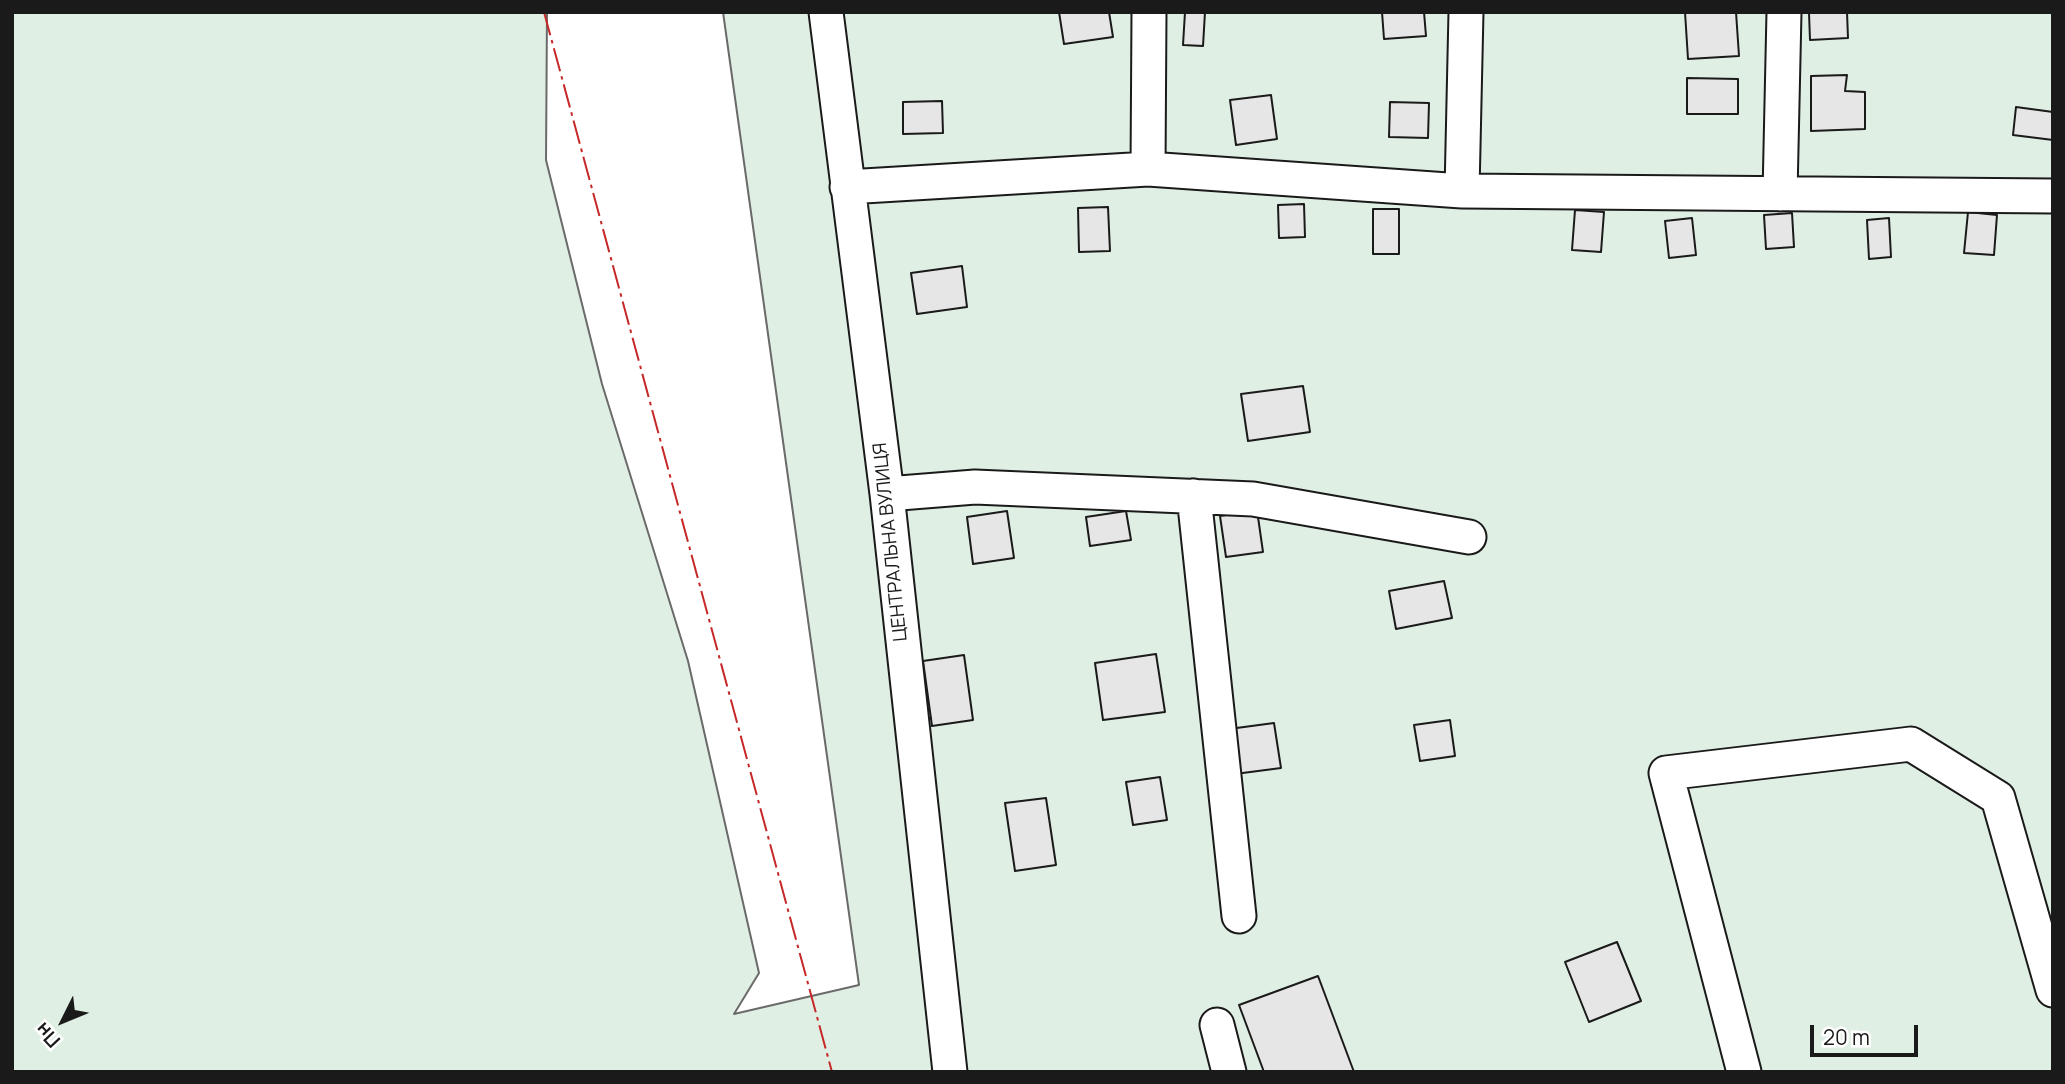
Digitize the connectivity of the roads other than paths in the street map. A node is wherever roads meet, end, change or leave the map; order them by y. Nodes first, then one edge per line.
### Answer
1 (826, 12) edge
2 (1149, 12) edge
3 (1466, 12) edge
4 (1784, 12) edge
5 (1148, 169) junction
6 (847, 187) junction
7 (1462, 191) junction
8 (1780, 194) junction
9 (2053, 196) edge
10 (887, 494) junction
11 (1194, 496) junction
12 (1469, 537) dead end
13 (1239, 916) dead end
14 (2053, 990) edge
15 (1217, 1026) dead end
16 (950, 1072) edge
17 (1229, 1072) edge
18 (1744, 1072) edge

1 - 6 street, ЦЕНТРАЛЬНА ВУЛИЦЯ
2 - 5 street
3 - 7 street
4 - 8 street
5 - 6 street
5 - 7 street
6 - 10 street, ЦЕНТРАЛЬНА ВУЛИЦЯ
7 - 8 street
8 - 9 street
10 - 11 street
10 - 16 street, ЦЕНТРАЛЬНА ВУЛИЦЯ
11 - 12 street
11 - 13 street
14 - 18 street
15 - 17 street

